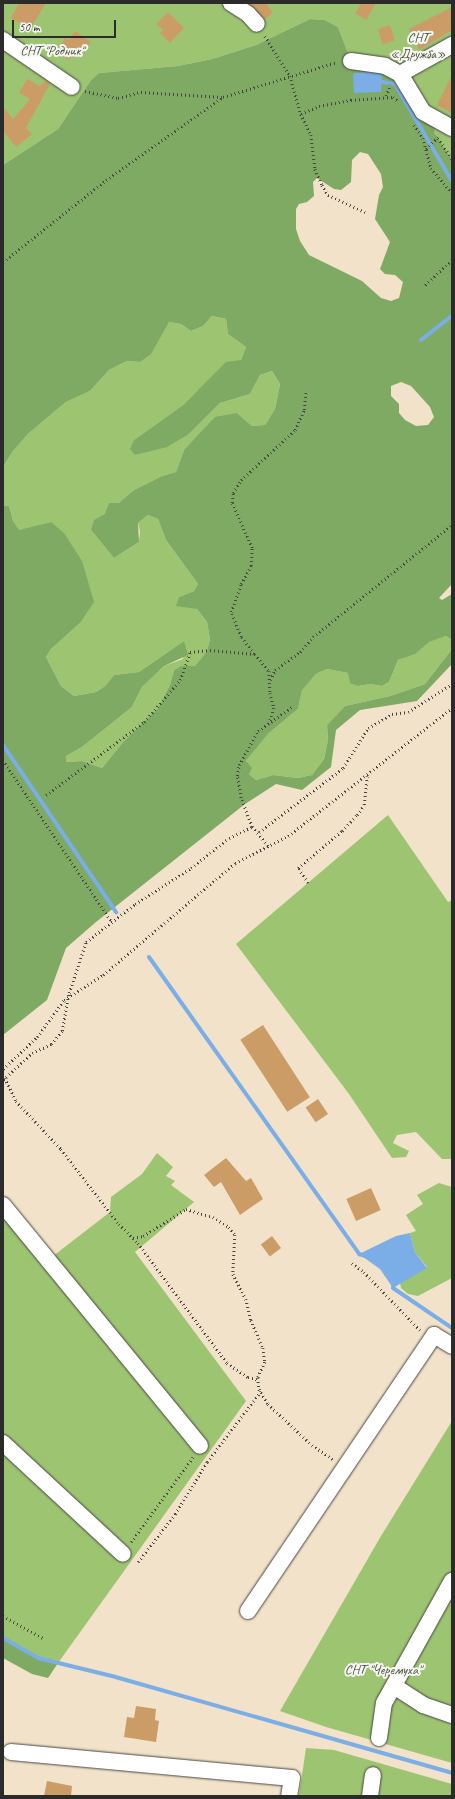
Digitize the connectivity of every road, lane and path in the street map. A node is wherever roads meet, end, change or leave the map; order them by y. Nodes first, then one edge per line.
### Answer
1 (231, 3) edge
2 (257, 24) joint
3 (3, 40) edge
4 (452, 45) edge
5 (351, 61) joint
6 (400, 74) junction
7 (290, 76) junction
8 (72, 88) joint
9 (389, 88) dead end
10 (386, 96) junction
11 (222, 97) junction
12 (400, 105) dead end
13 (301, 114) junction
14 (410, 119) dead end
15 (452, 128) edge
16 (438, 137) dead end
17 (426, 149) junction
18 (452, 193) edge
19 (364, 212) dead end
20 (452, 260) edge
21 (3, 262) edge
22 (425, 285) dead end
23 (306, 392) dead end
24 (452, 524) edge
25 (255, 654) junction
26 (269, 682) junction
27 (452, 684) edge
28 (293, 706) dead end
29 (452, 708) edge
30 (269, 724) junction
31 (3, 760) edge
32 (367, 775) junction
33 (46, 795) dead end
34 (252, 827) junction
35 (259, 832) junction
36 (268, 846) junction
37 (308, 883) dead end
38 (112, 922) junction
39 (68, 996) junction
40 (3, 1069) edge
41 (4, 1079) edge
42 (3, 1206) edge
43 (133, 1238) junction
44 (352, 1263) dead end
45 (430, 1340) junction
46 (452, 1346) edge
47 (259, 1380) junction
48 (261, 1391) junction
49 (3, 1443) edge
50 (200, 1446) joint
51 (343, 1468) junction
52 (123, 1554) joint
53 (138, 1562) dead end
54 (452, 1582) edge
55 (248, 1611) dead end
56 (3, 1616) edge
57 (44, 1638) dead end
58 (394, 1686) junction
59 (452, 1715) edge
60 (379, 1738) dead end
61 (11, 1752) dead end
62 (373, 1776) dead end
63 (289, 1796) edge
64 (370, 1796) edge

1 - 2 street
2 - 7 path
3 - 8 street
4 - 6 street
5 - 6 street
5 - 7 path
6 - 15 street
7 - 11 path
7 - 13 path
8 - 11 path
9 - 10 path
10 - 12 path
10 - 13 path
11 - 21 path
13 - 19 path
14 - 17 path
16 - 17 path
17 - 18 path
20 - 22 path
23 - 25 path
24 - 26 path
25 - 26 path
25 - 33 path
26 - 30 path
27 - 35 path
28 - 30 path
29 - 32 path
30 - 34 path
31 - 38 path
32 - 36 path
32 - 37 path
34 - 35 path
34 - 38 path
35 - 36 path
36 - 39 path
38 - 39 path
39 - 40 path
39 - 41 path
41 - 43 path
42 - 50 street
43 - 47 path
43 - 47 path
44 - 45 path
45 - 46 street
45 - 51 street
47 - 48 path
48 - 51 path
48 - 53 path
49 - 52 street
50 - 52 path
51 - 55 street
54 - 58 street
56 - 57 path
58 - 59 street
58 - 60 street
61 - 63 street
62 - 64 street

